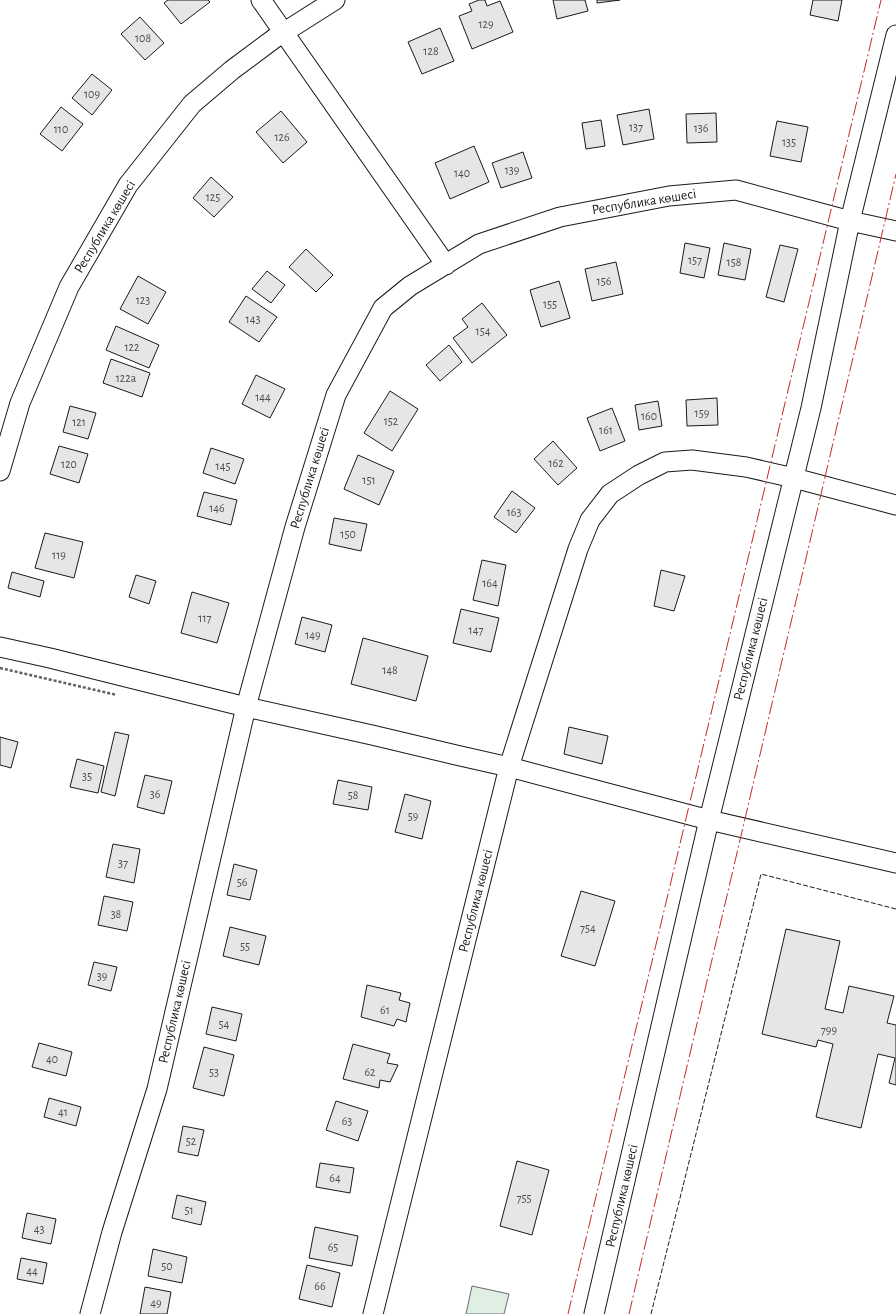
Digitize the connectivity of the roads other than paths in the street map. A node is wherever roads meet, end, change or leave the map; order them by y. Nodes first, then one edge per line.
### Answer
1 (261, 0) edge
2 (335, 0) edge
3 (284, 32) junction
4 (896, 35) edge
5 (850, 221) junction
6 (896, 231) edge
7 (446, 265) junction
8 (0, 471) edge
9 (794, 478) junction
10 (896, 505) edge
11 (0, 647) edge
12 (246, 707) junction
13 (509, 767) junction
14 (709, 820) junction
15 (896, 863) edge
16 (90, 1314) edge
17 (373, 1314) edge
18 (594, 1314) edge

1 - 3 street
2 - 3 street, Республика көшесі
3 - 7 street
3 - 8 street, Республика көшесі
4 - 5 street, Республика көшесі
5 - 6 street, Республика көшесі
5 - 7 street, Республика көшесі
5 - 9 street, Республика көшесі
7 - 12 street, Республика көшесі
9 - 10 street, Республика көшесі
9 - 13 street, Республика көшесі
9 - 14 street, Республика көшесі
11 - 12 street
12 - 13 street
12 - 16 street, Республика көшесі
13 - 14 street
13 - 17 street, Республика көшесі
14 - 15 street
14 - 18 street, Республика көшесі

